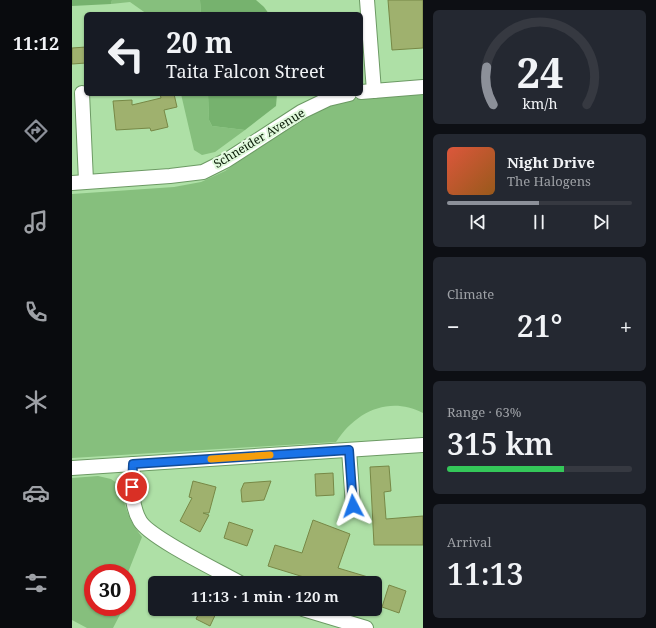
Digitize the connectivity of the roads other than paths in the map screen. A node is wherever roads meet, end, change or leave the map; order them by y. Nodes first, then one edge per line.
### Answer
1 (367, 0) edge
2 (423, 87) edge
3 (367, 91) edge
4 (82, 93) dead end
5 (341, 96) edge
6 (86, 181) junction
7 (72, 183) edge
8 (423, 445) edge
9 (349, 450) junction
10 (133, 464) junction
11 (72, 468) edge
12 (353, 506) dead end
13 (228, 576) edge
14 (326, 616) edge
15 (366, 628) edge

1 - 3 street
2 - 3 street
4 - 6 street
5 - 6 street, Schneider Avenue
6 - 7 street, Schneider Avenue
8 - 9 street
9 - 10 street
9 - 12 street
10 - 11 street
10 - 13 street
14 - 15 street

